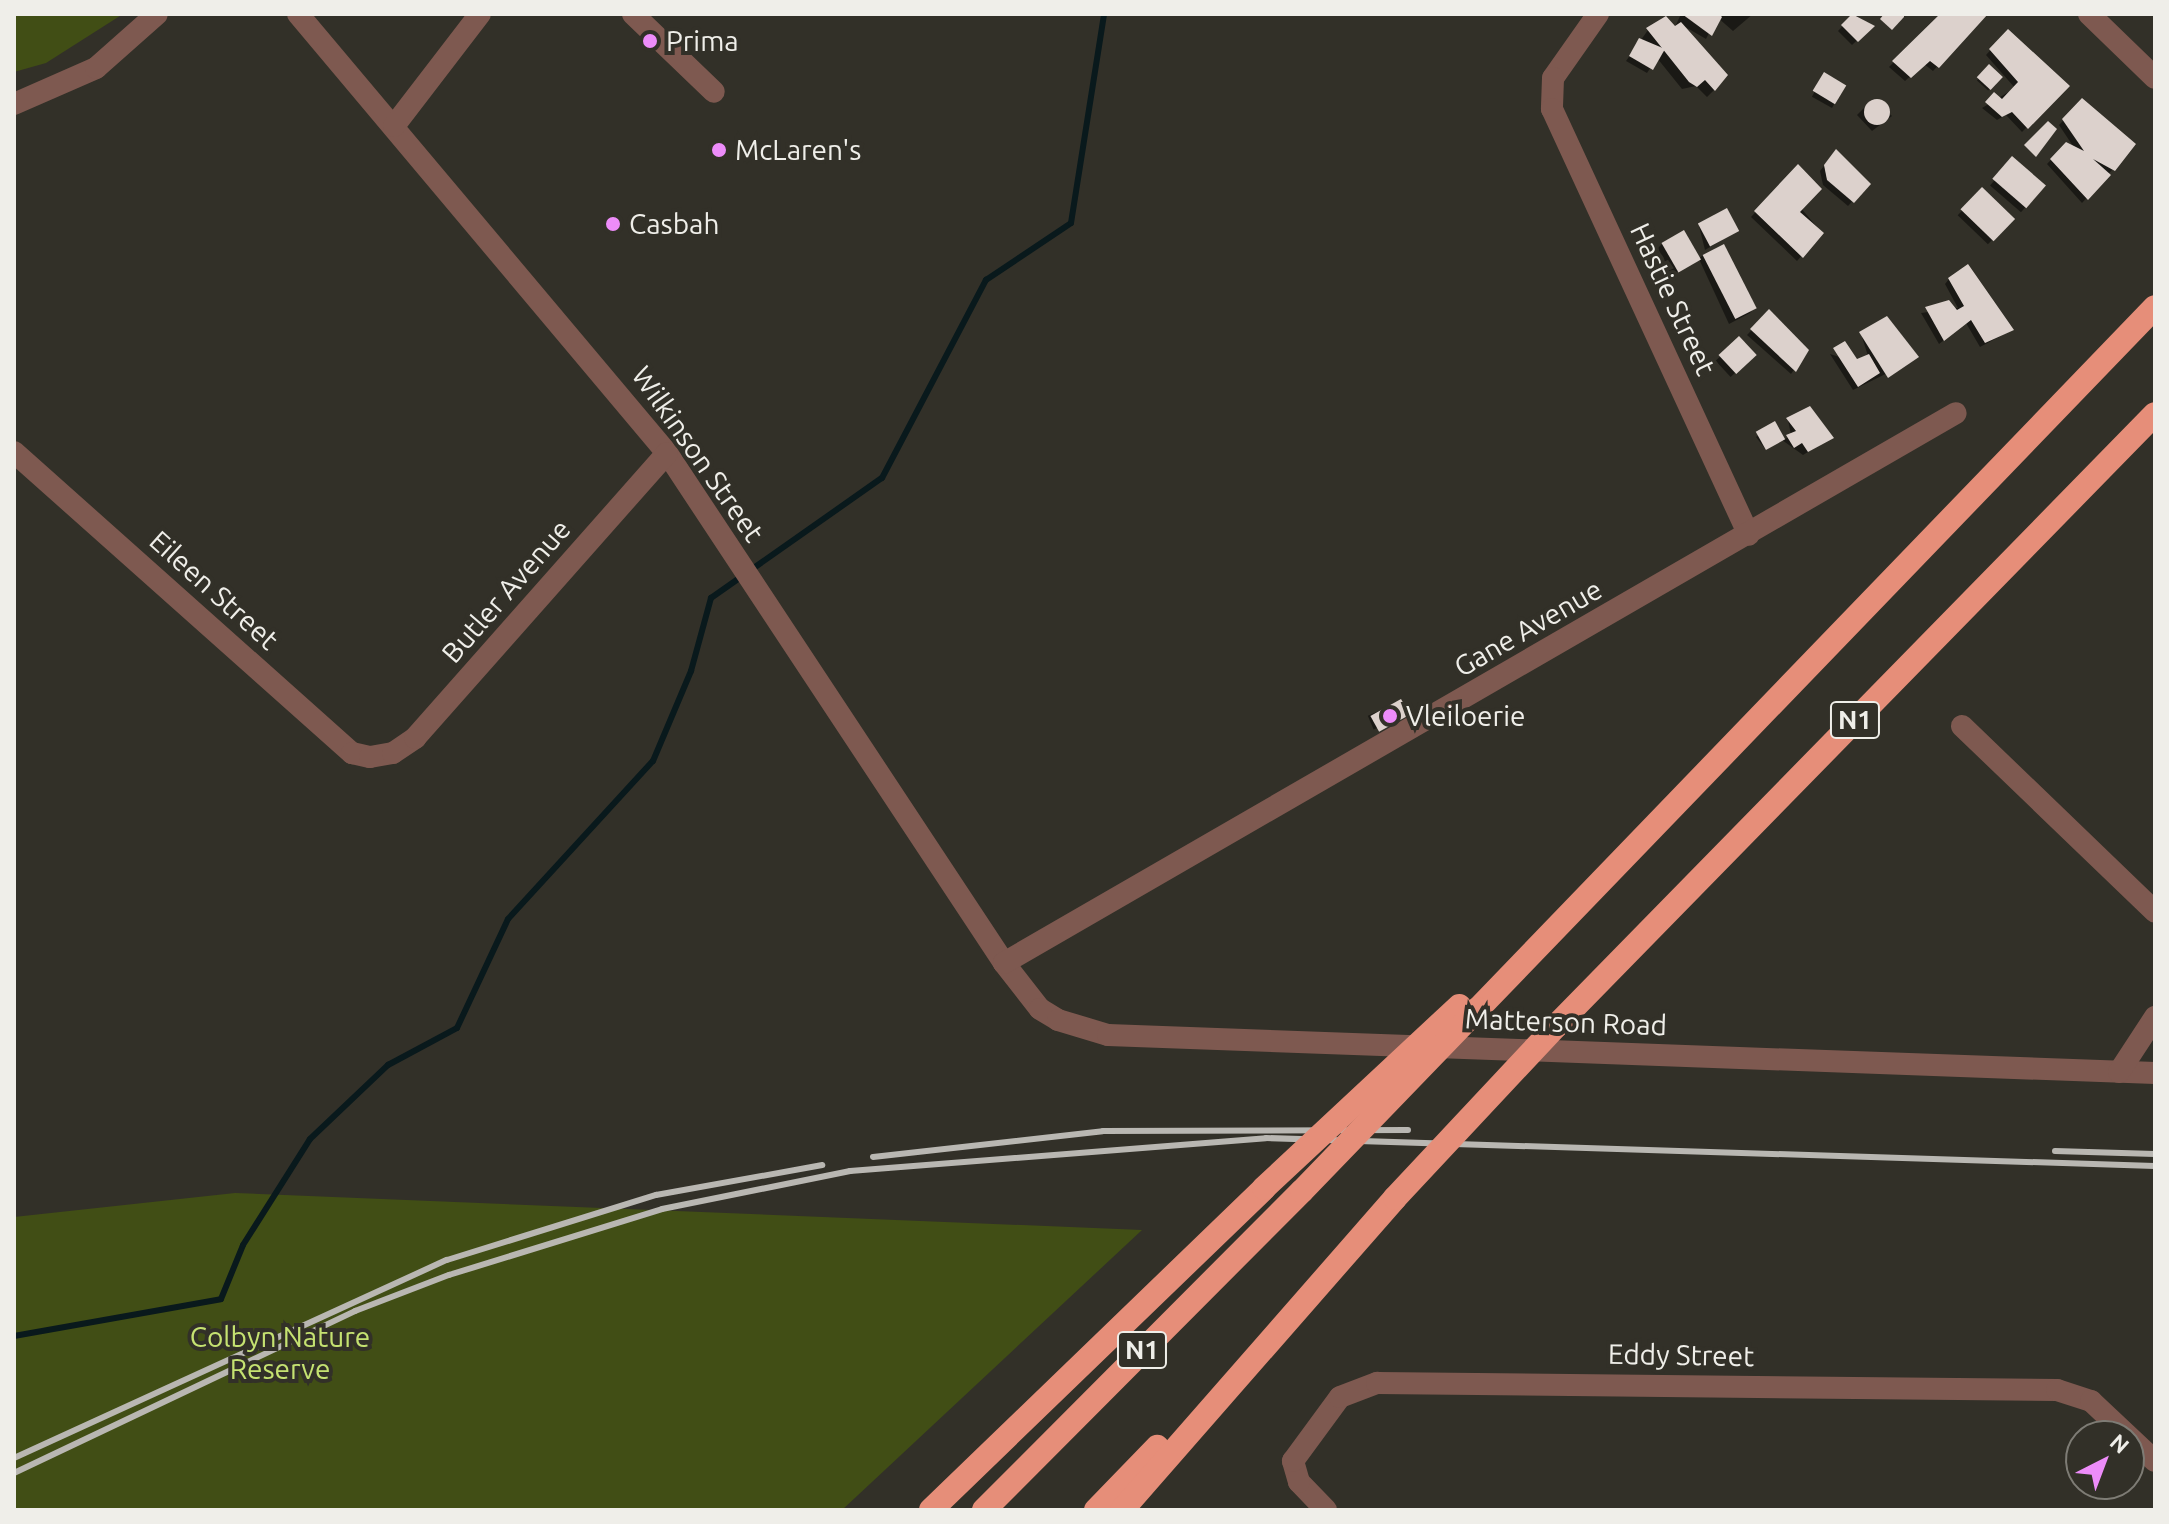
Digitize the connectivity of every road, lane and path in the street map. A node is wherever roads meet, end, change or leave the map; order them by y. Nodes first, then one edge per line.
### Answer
1 (157, 14) edge
2 (298, 14) edge
3 (480, 14) edge
4 (633, 14) edge
5 (1598, 14) edge
6 (2089, 14) edge
7 (2155, 78) edge
8 (714, 92) dead end
9 (14, 104) edge
10 (394, 126) junction
11 (2155, 307) edge
12 (1956, 413) dead end
13 (2155, 414) edge
14 (14, 452) edge
15 (667, 453) junction
16 (1749, 535) junction
17 (1962, 726) dead end
18 (381, 756) joint
19 (2155, 912) edge
20 (1004, 963) junction
21 (1468, 1008) junction
22 (2155, 1017) edge
23 (2119, 1072) junction
24 (2155, 1073) edge
25 (1343, 1256) junction
26 (2155, 1461) edge
27 (931, 1510) edge
28 (984, 1510) edge
29 (1096, 1510) edge
30 (1122, 1510) edge
31 (1326, 1510) edge

1 - 9 street
2 - 10 street, Wilkinson Street
3 - 10 street
4 - 8 street
5 - 16 street, Hastie Street
6 - 7 street
10 - 15 street, Wilkinson Street
11 - 21 highway, N1
12 - 16 street, Gane Avenue
13 - 25 highway, N1, bridge
14 - 18 street, Eileen Street
15 - 18 street, Butler Avenue
15 - 20 street, Wilkinson Street
16 - 20 street, Gane Avenue
17 - 19 street
20 - 23 street, Matterson Road
21 - 27 highway, bridge
21 - 28 highway, N1, bridge
22 - 23 street
23 - 24 street, Matterson Road
25 - 29 highway, N1
25 - 30 highway
26 - 31 street, Eddy Street

